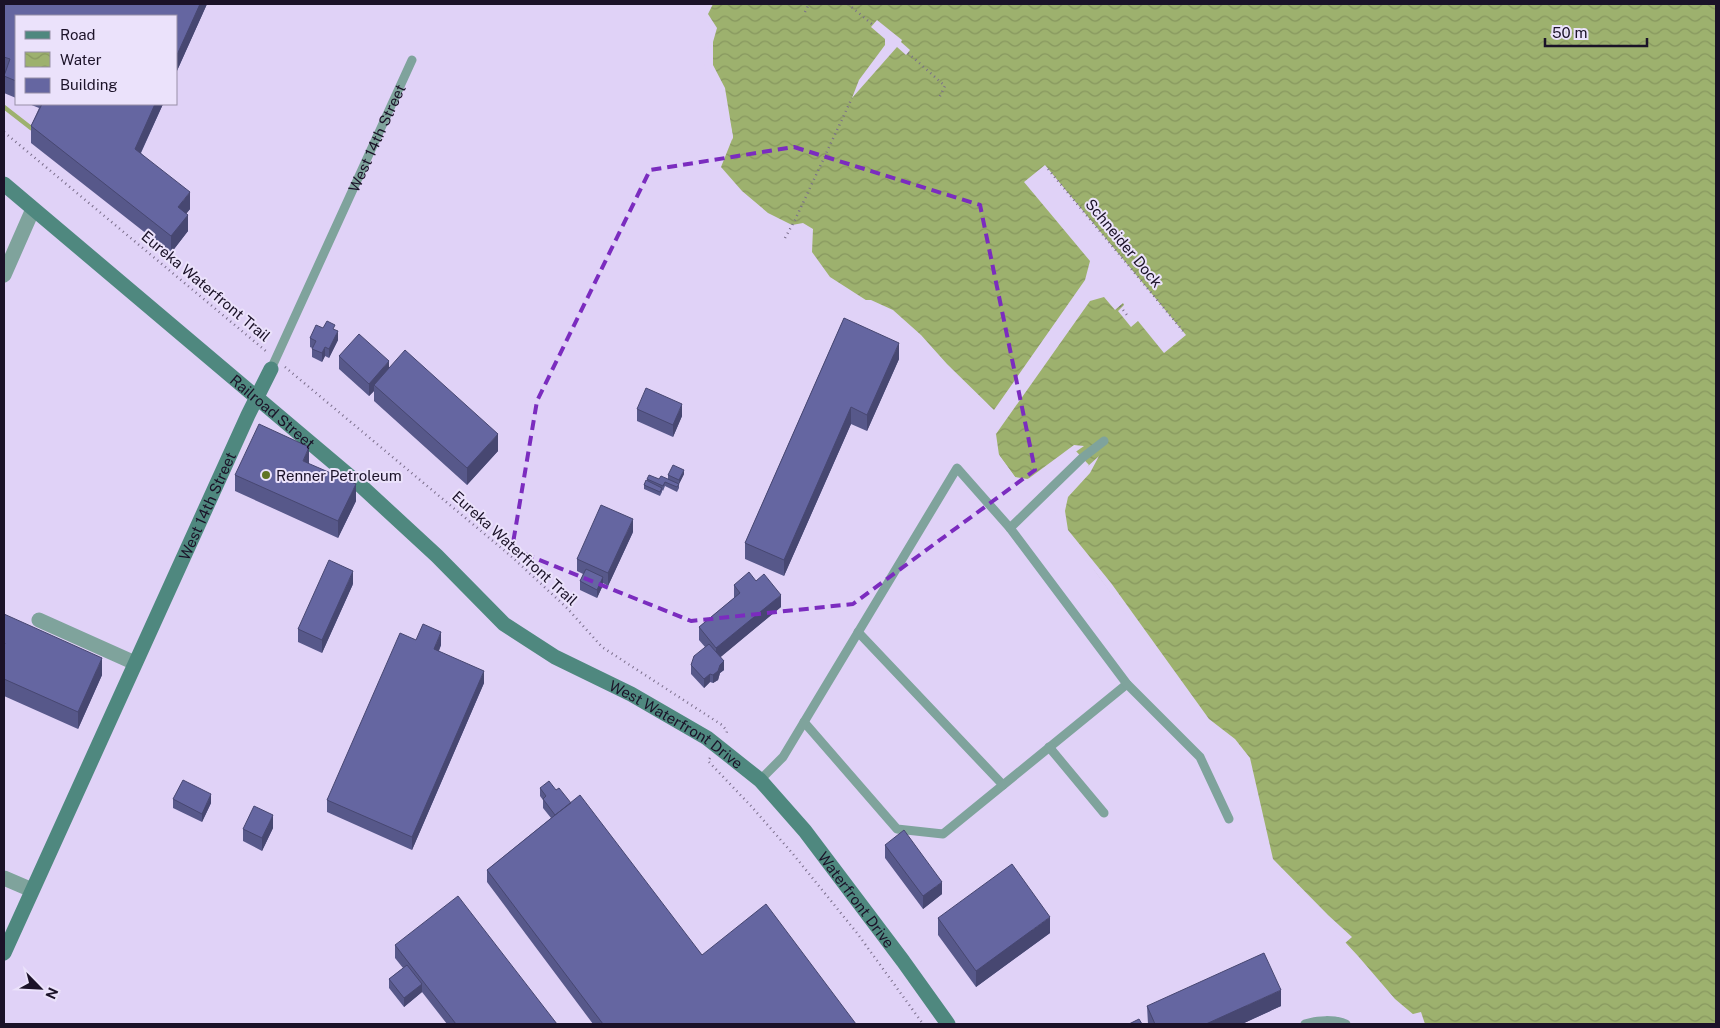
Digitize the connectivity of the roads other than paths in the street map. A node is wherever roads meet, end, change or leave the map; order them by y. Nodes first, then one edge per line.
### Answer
1 (412, 60) dead end
2 (4, 184) edge
3 (33, 209) junction
4 (4, 274) edge
5 (274, 364) joint
6 (257, 398) junction
7 (1104, 441) dead end
8 (1010, 528) junction
9 (39, 620) dead end
10 (858, 632) junction
11 (136, 663) junction
12 (590, 674) joint
13 (1127, 684) junction
14 (804, 722) junction
15 (1050, 747) junction
16 (760, 780) junction
17 (1002, 785) junction
18 (1104, 813) dead end
19 (1229, 819) dead end
20 (4, 878) edge
21 (32, 890) junction
22 (4, 953) edge
23 (948, 1024) edge
24 (1305, 1024) edge
25 (1346, 1024) edge

1 - 5 lane, West 14th Street
2 - 3 street, Railroad Street
3 - 4 street
3 - 6 street, Railroad Street
5 - 6 street, West 14th Street
6 - 11 street, West 14th Street
6 - 12 street, Railroad Street
7 - 8 lane
8 - 10 lane
8 - 13 lane
9 - 11 street
10 - 14 lane
10 - 17 lane
11 - 21 street, West 14th Street
12 - 16 street, West Waterfront Drive
13 - 15 lane
13 - 19 lane
14 - 16 lane
14 - 17 lane
15 - 17 lane
15 - 18 lane
16 - 23 street, Waterfront Drive
20 - 21 street
21 - 22 street, West 14th Street
24 - 25 lane

